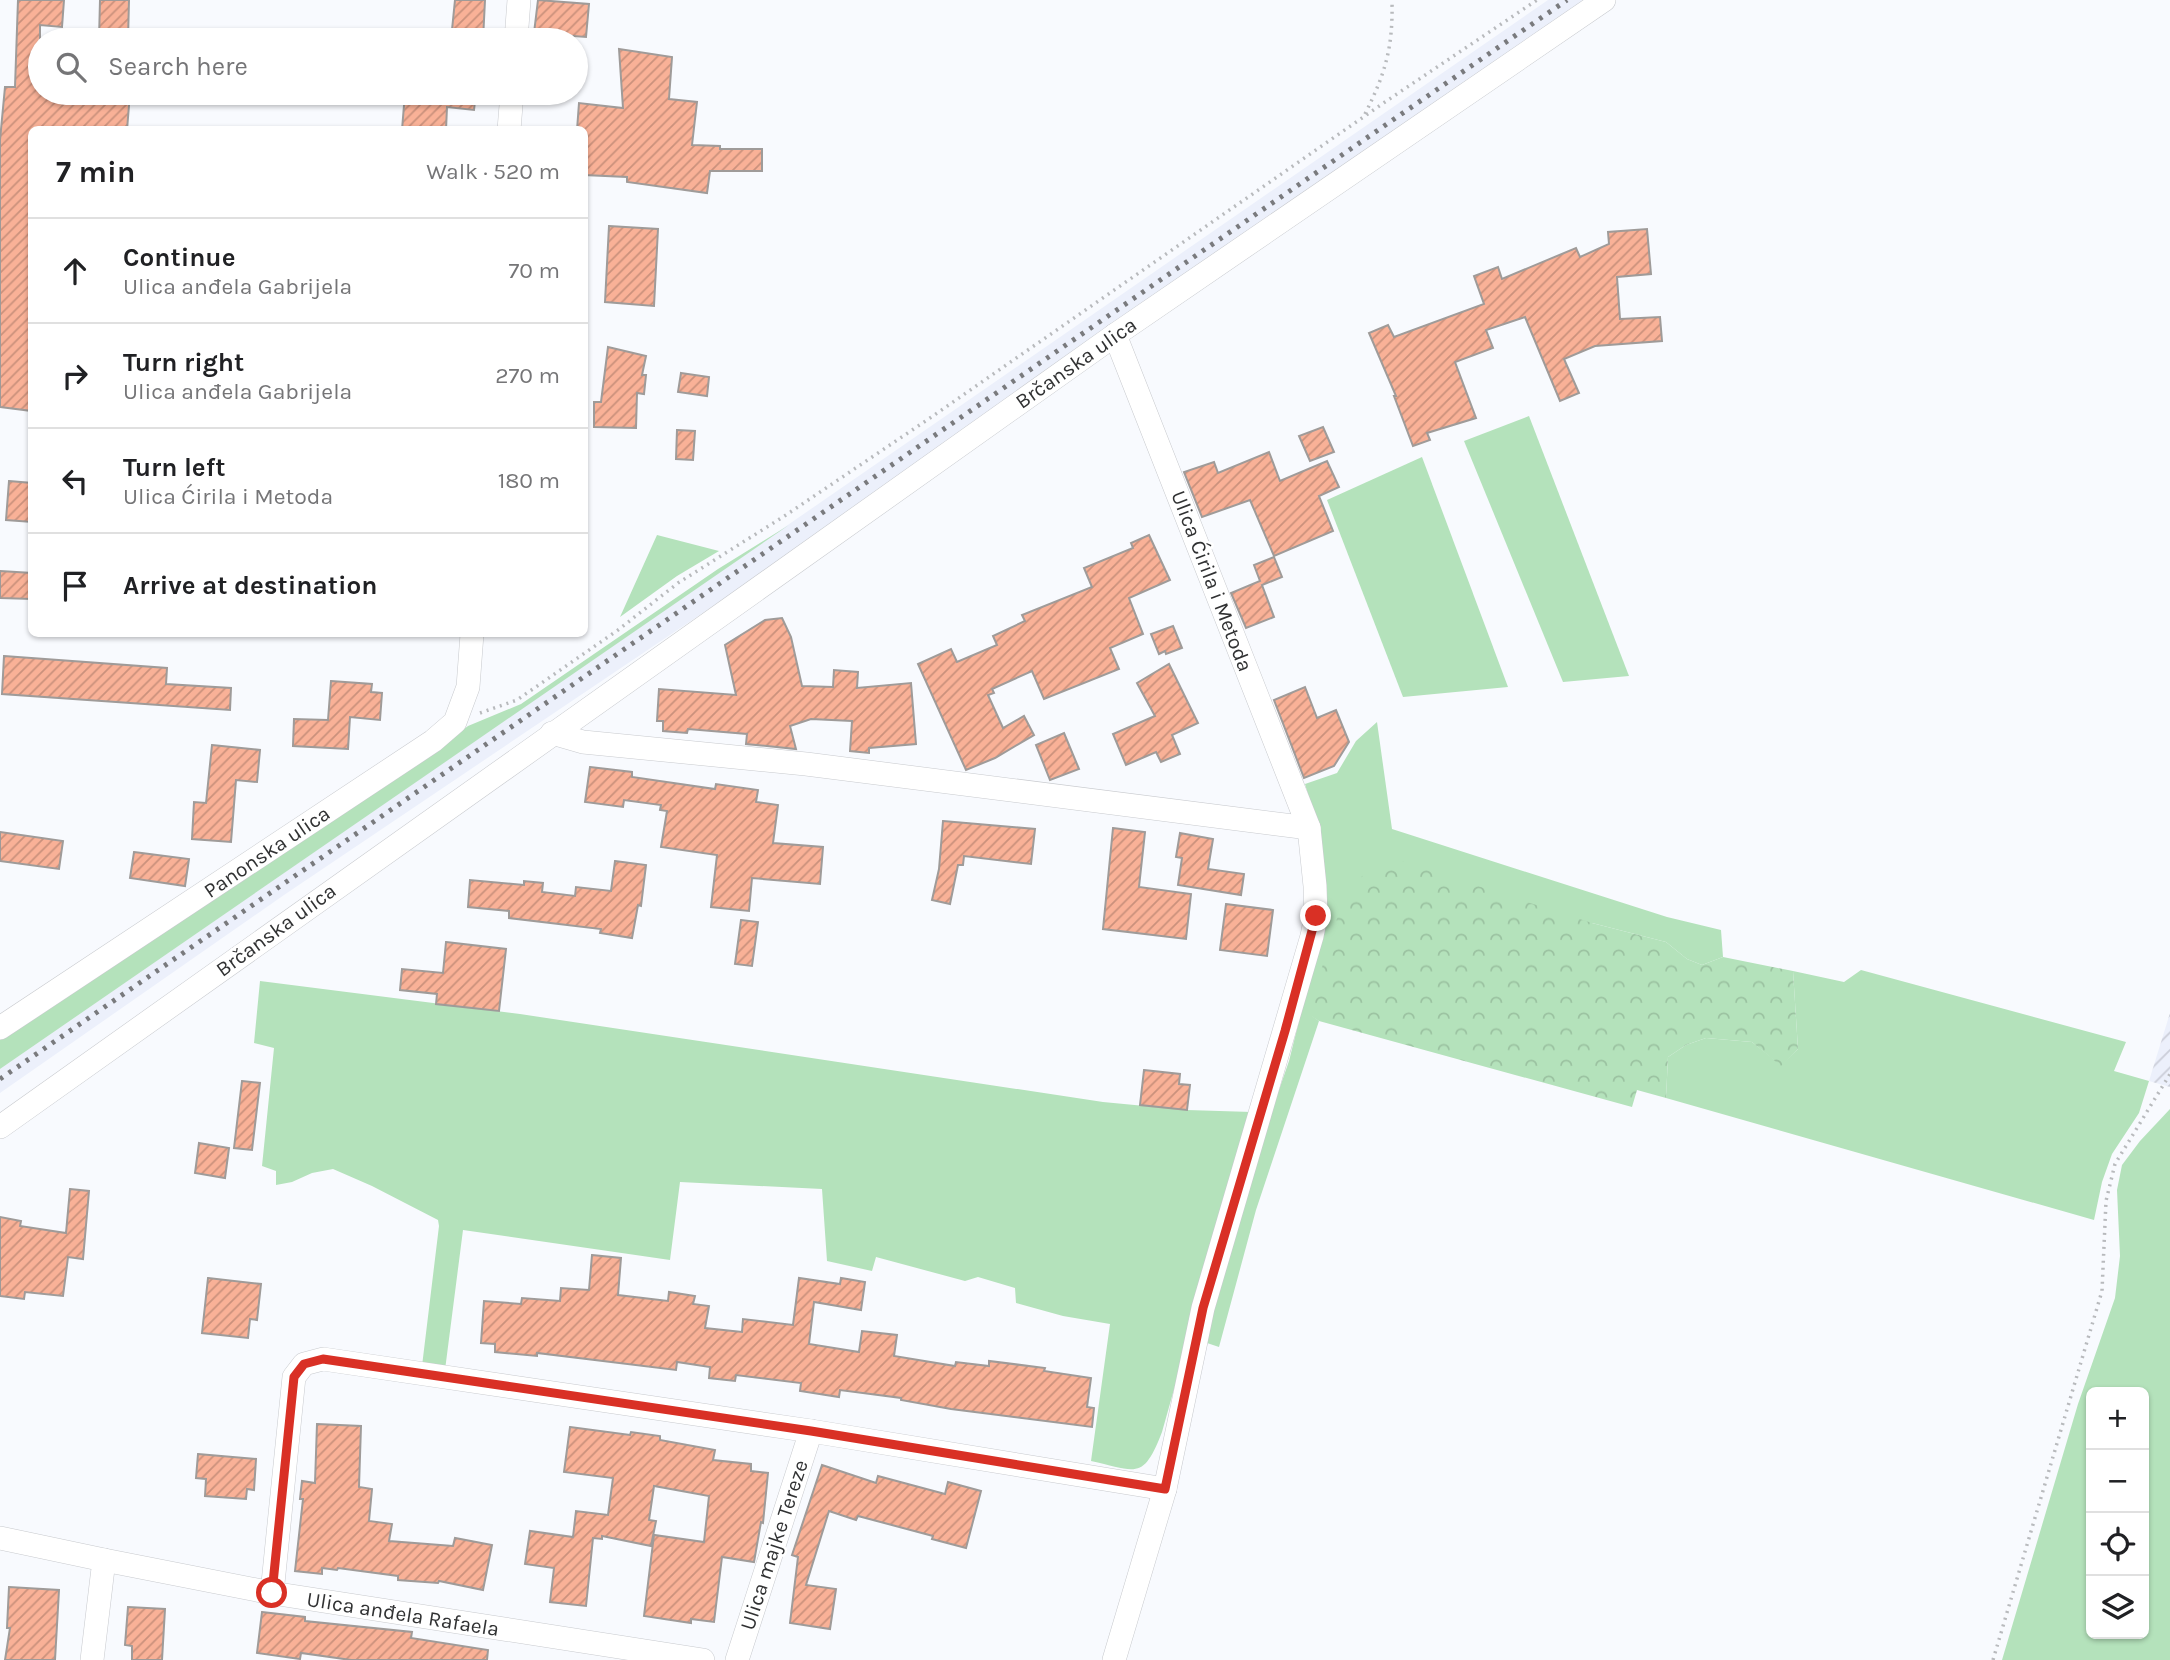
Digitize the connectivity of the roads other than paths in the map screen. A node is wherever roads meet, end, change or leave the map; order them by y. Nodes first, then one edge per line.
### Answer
1 (519, 0) edge
2 (1604, 0) edge
3 (517, 28) edge
4 (511, 105) edge
5 (509, 126) edge
6 (1115, 335) junction
7 (472, 637) edge
8 (552, 733) junction
9 (1309, 828) junction
10 (0, 1028) edge
11 (0, 1128) edge
12 (811, 1431) junction
13 (1165, 1489) junction
14 (0, 1538) edge
15 (104, 1560) junction
16 (272, 1593) junction
17 (92, 1660) edge
18 (703, 1660) edge
19 (737, 1660) edge
20 (1114, 1660) edge

1 - 3 street
2 - 6 street, Brčanska ulica
4 - 5 street
6 - 8 street, Brčanska ulica
6 - 9 street, Ulica Ćirila i Metoda
7 - 10 street, Panonska ulica
8 - 9 street
8 - 11 street, Brčanska ulica
9 - 13 street, Ulica Ćirila i Metoda
12 - 13 street
12 - 16 street
12 - 19 street, Ulica majke Tereze
13 - 20 street, Ulica Ćirila i Metoda
14 - 15 street, Ulica anđela Rafaela
15 - 16 street, Ulica anđela Rafaela
15 - 17 street
16 - 18 street, Ulica anđela Rafaela

